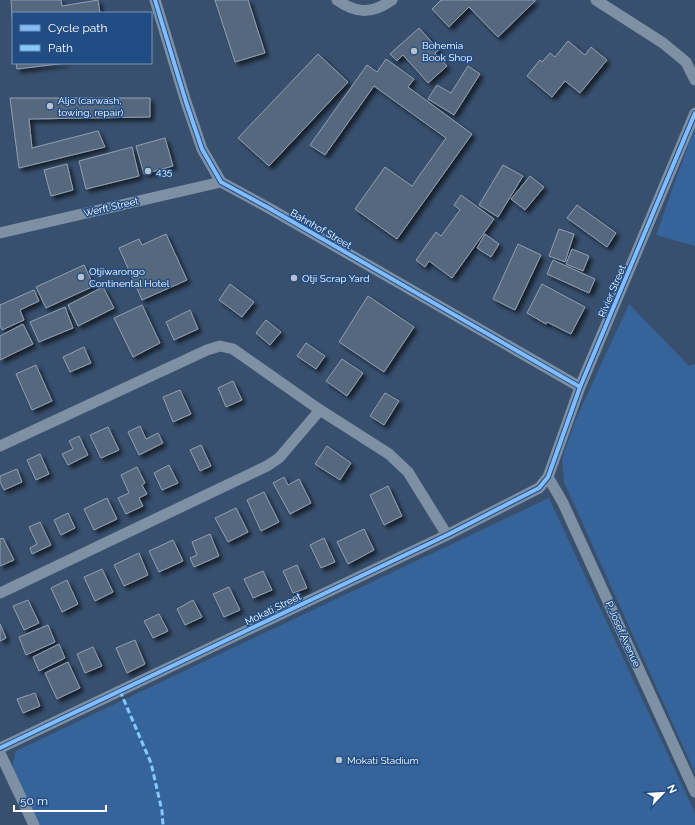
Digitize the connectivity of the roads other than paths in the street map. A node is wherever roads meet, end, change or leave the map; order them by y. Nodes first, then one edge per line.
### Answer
1 (155, 0) edge
2 (337, 0) edge
3 (392, 0) edge
4 (596, 0) edge
5 (695, 80) edge
6 (695, 113) edge
7 (221, 182) junction
8 (0, 233) edge
9 (580, 387) junction
10 (320, 410) junction
11 (0, 446) edge
12 (548, 477) junction
13 (447, 535) junction
14 (0, 593) edge
15 (0, 748) edge
16 (0, 754) edge
17 (695, 792) edge
18 (34, 825) edge

1 - 7 street
2 - 3 street
4 - 5 street
6 - 9 street, Rivier Street
7 - 8 street, Werft Street
7 - 9 street, Bahnhof Street
9 - 12 street, Rivier Street
10 - 11 street
10 - 13 street
10 - 14 street
12 - 13 street, Mokati Street
12 - 17 street, P. Josef Avenue
13 - 15 street, Mokati Street
16 - 18 street

